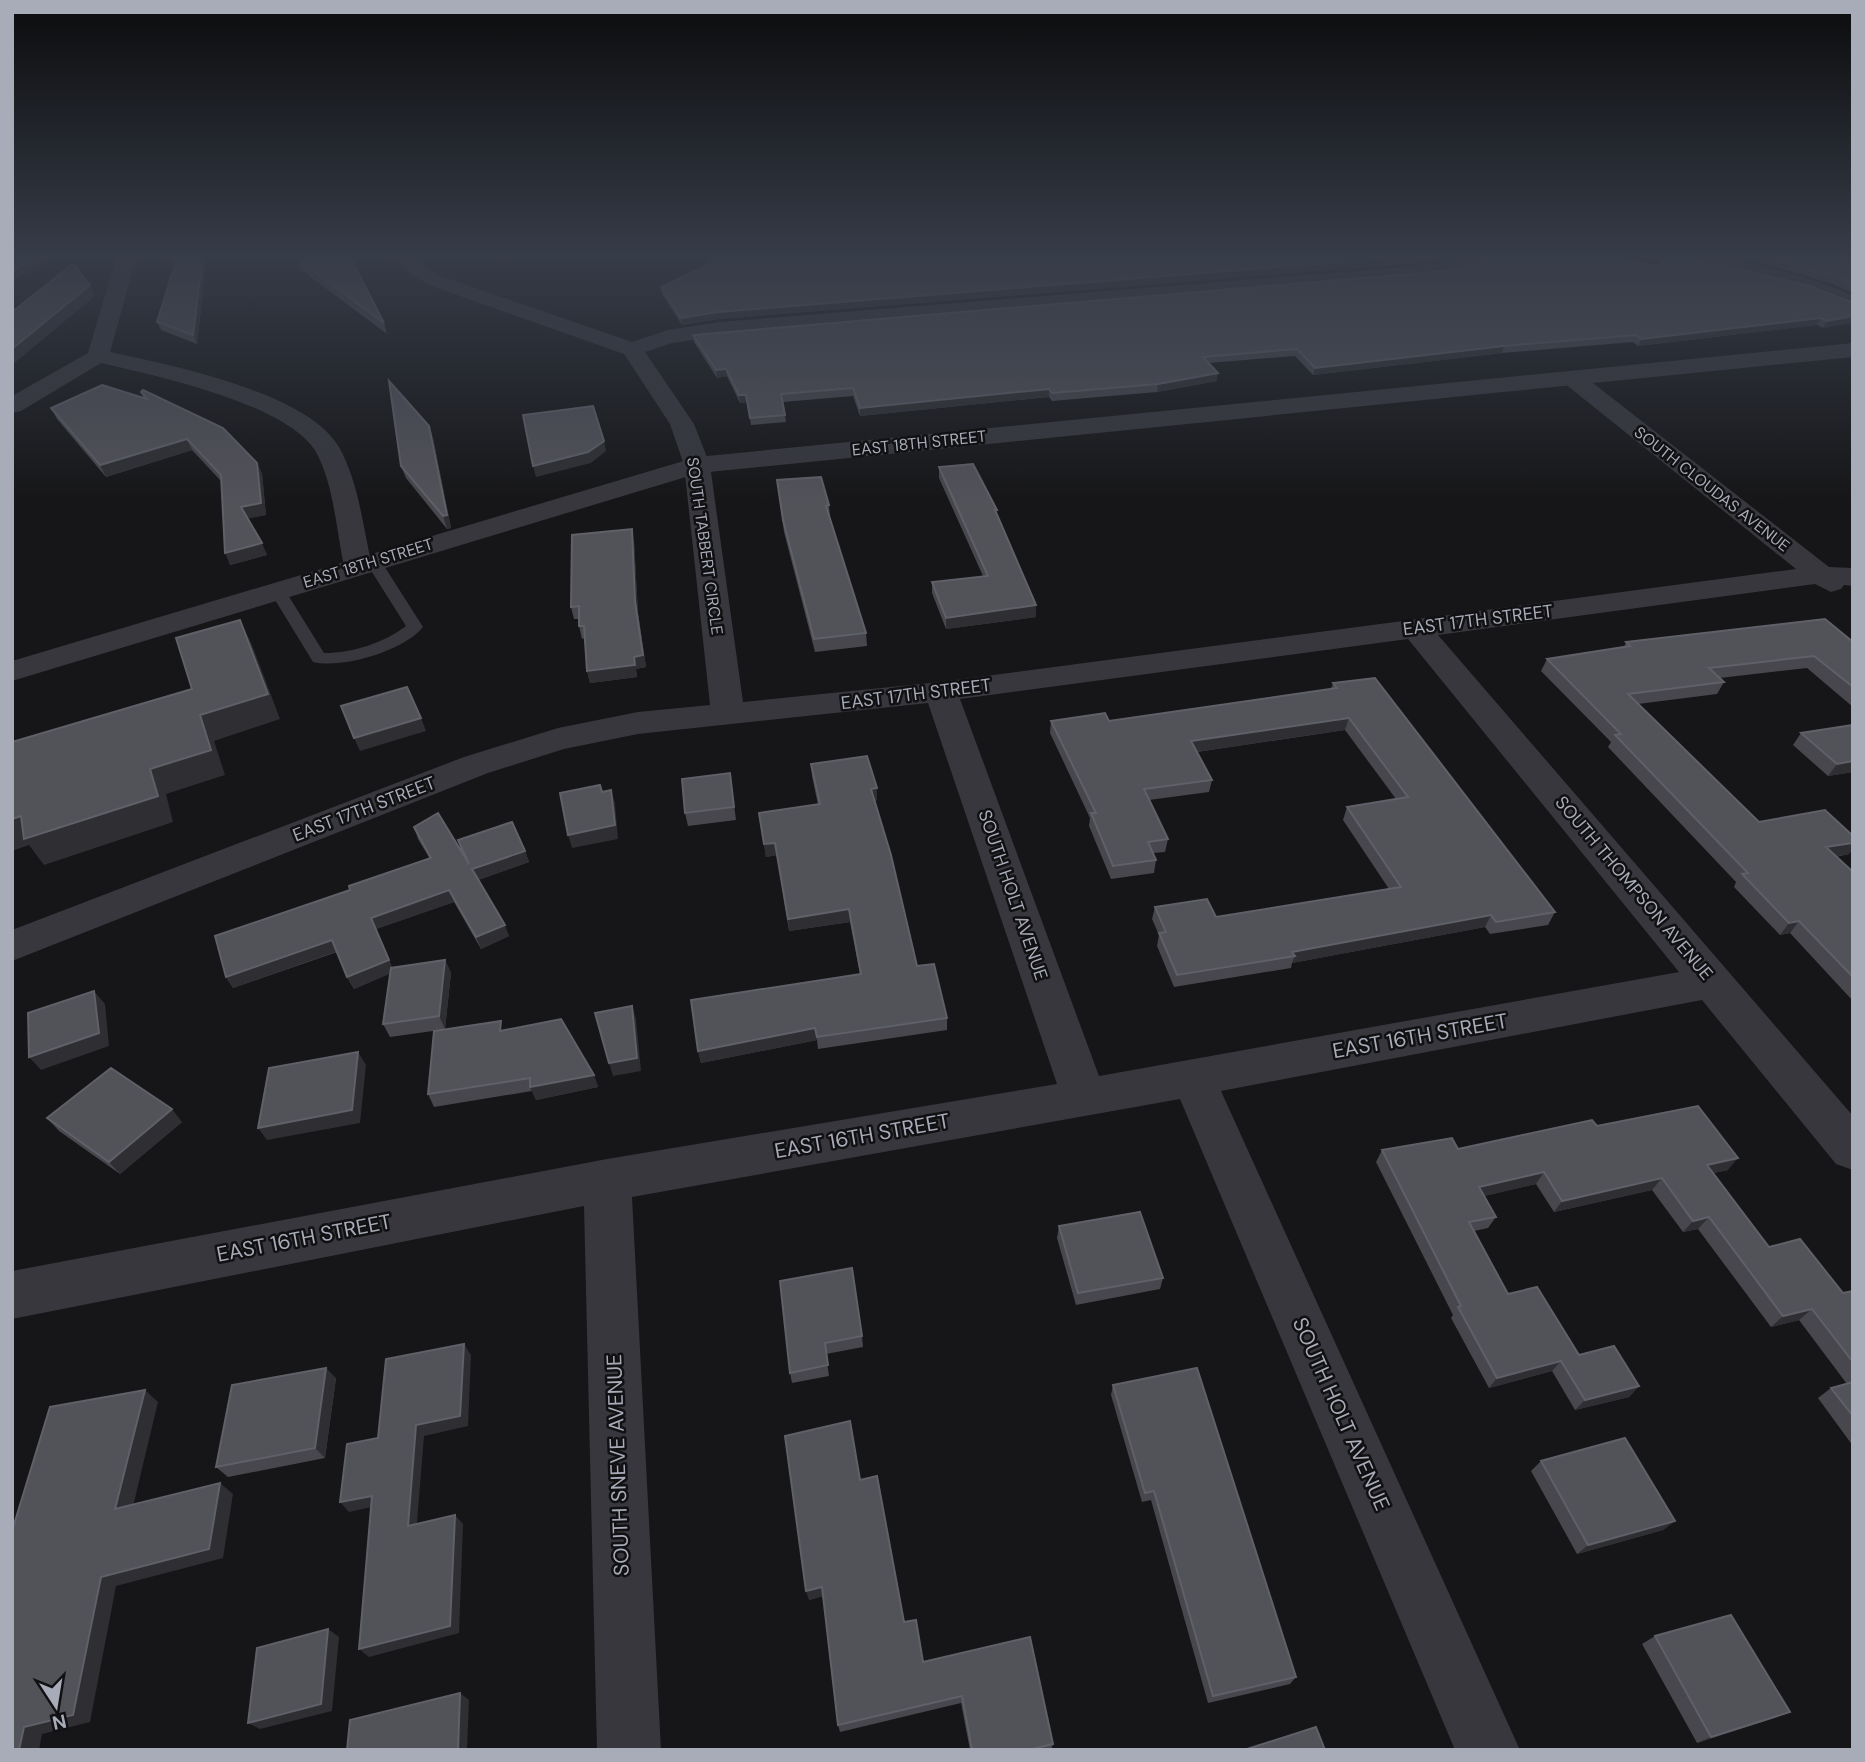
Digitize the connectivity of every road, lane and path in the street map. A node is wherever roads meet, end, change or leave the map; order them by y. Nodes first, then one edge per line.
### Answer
1 (103, 337) edge
2 (598, 337) edge
3 (667, 337) edge
4 (632, 349) junction
5 (1853, 350) edge
6 (98, 356) junction
7 (1572, 378) junction
8 (12, 407) edge
9 (697, 465) junction
10 (366, 564) junction
11 (1837, 576) edge
12 (277, 590) junction
13 (1853, 599) edge
14 (1415, 628) junction
15 (12, 671) edge
16 (941, 692) junction
17 (728, 715) junction
18 (12, 946) edge
19 (1712, 982) junction
20 (1193, 1078) junction
21 (1084, 1098) junction
22 (1853, 1150) edge
23 (607, 1180) junction
24 (12, 1295) edge
25 (629, 1750) edge
26 (1488, 1750) edge

1 - 6 street
2 - 4 street
3 - 4 street
4 - 9 street, SOUTH TABBERT CIRCLE
5 - 7 street, EAST 18TH STREET
6 - 8 street
6 - 10 street
7 - 9 street, EAST 18TH STREET
7 - 11 street, SOUTH CLOUDAS AVENUE
9 - 10 street, EAST 18TH STREET
9 - 17 street, SOUTH TABBERT CIRCLE
10 - 12 street, EAST 18TH STREET
10 - 12 lane
11 - 13 street, SOUTH CLOUDAS AVENUE
11 - 14 street, EAST 17TH STREET
12 - 15 street, EAST 18TH STREET
14 - 16 street, EAST 17TH STREET
14 - 19 street, SOUTH THOMPSON AVENUE
16 - 17 street, EAST 17TH STREET
16 - 21 street, SOUTH HOLT AVENUE
17 - 18 street, EAST 17TH STREET
19 - 20 street, EAST 16TH STREET
19 - 22 street, SOUTH THOMPSON AVENUE
20 - 21 street, EAST 16TH STREET
20 - 26 street, SOUTH HOLT AVENUE
21 - 23 street, EAST 16TH STREET
23 - 24 street, EAST 16TH STREET
23 - 25 street, SOUTH SNEVE AVENUE

